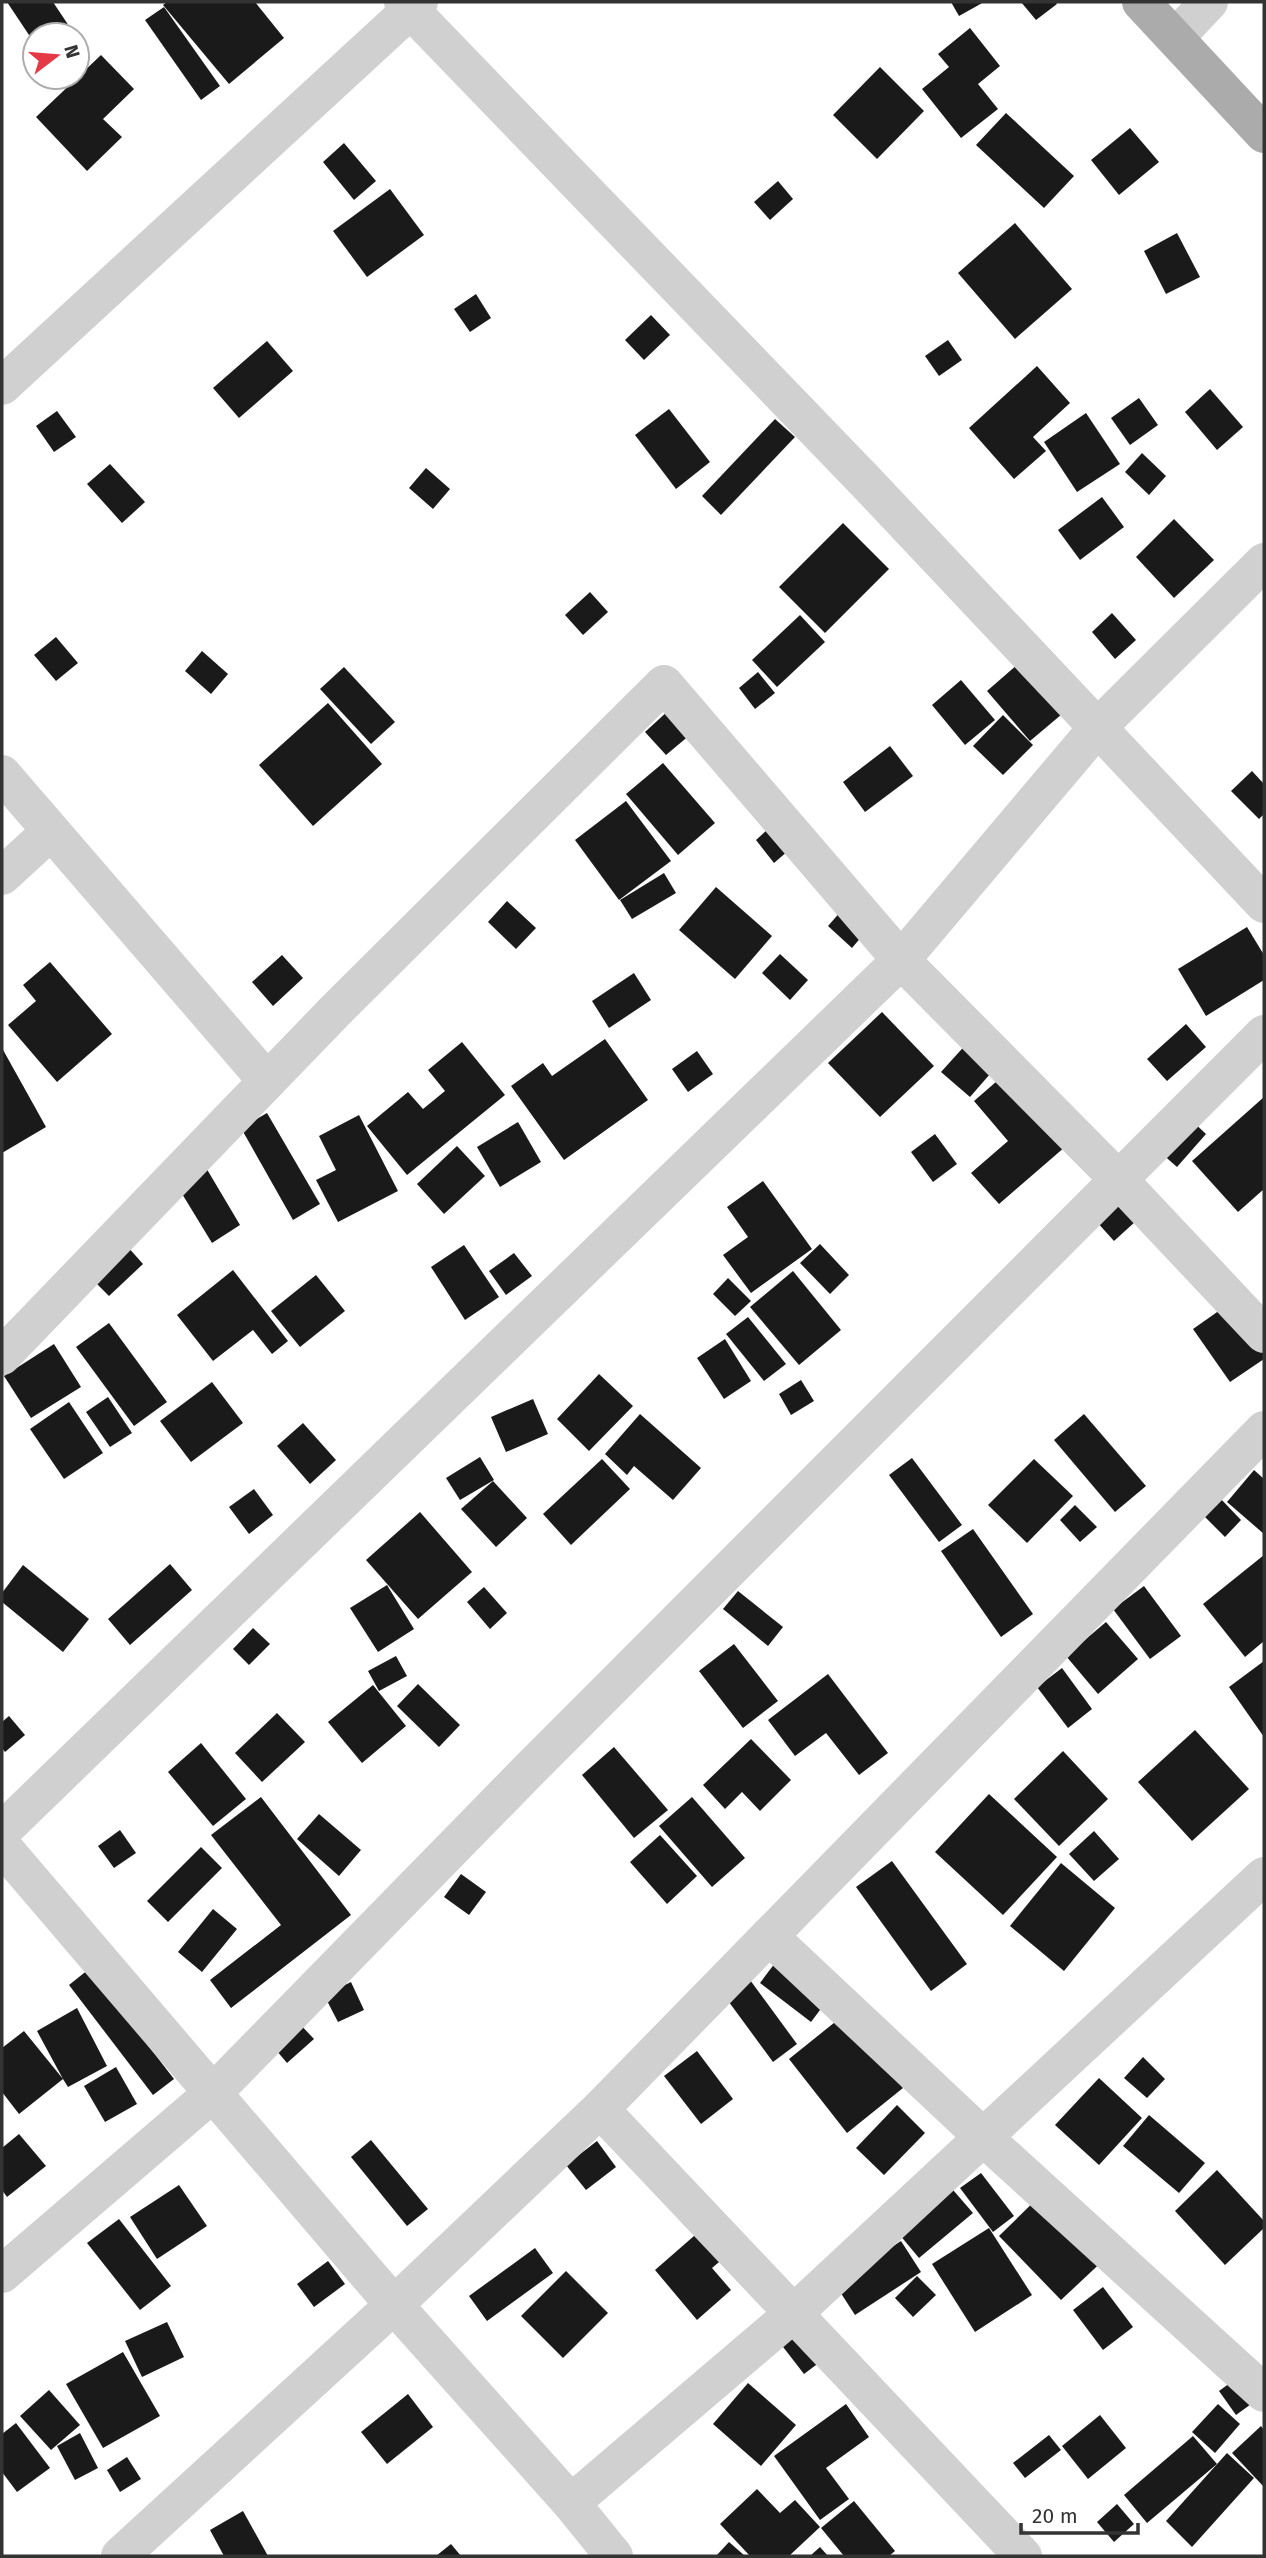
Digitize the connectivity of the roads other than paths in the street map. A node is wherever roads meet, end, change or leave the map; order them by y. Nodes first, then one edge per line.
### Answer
1 (1141, 2) edge
2 (1209, 2) edge
3 (411, 4) edge
4 (1175, 38) junction
5 (1264, 134) edge
6 (2, 386) edge
7 (1264, 562) edge
8 (1098, 727) junction
9 (2, 774) edge
10 (51, 831) junction
11 (2, 876) edge
12 (1264, 904) edge
13 (901, 960) junction
14 (1264, 1034) edge
15 (267, 1081) junction
16 (1119, 1180) junction
17 (1264, 1334) edge
18 (2, 1356) edge
19 (1264, 1430) edge
20 (2, 1830) edge
21 (2, 1846) edge
22 (1264, 1876) edge
23 (769, 1936) junction
24 (213, 2093) junction
25 (600, 2109) junction
26 (983, 2137) junction
27 (2, 2274) edge
28 (394, 2305) junction
29 (793, 2313) junction
30 (1264, 2393) edge
31 (571, 2503) junction
32 (120, 2556) edge
33 (614, 2556) edge
34 (1023, 2556) edge

1 - 4 main road
2 - 4 street
3 - 6 street
3 - 8 street
4 - 5 main road
7 - 8 street
8 - 12 street
8 - 13 street
9 - 10 street
10 - 11 street
10 - 15 street
13 - 15 street
13 - 16 street
13 - 20 street
14 - 16 street
15 - 18 street
16 - 17 street
16 - 24 street
19 - 23 street
21 - 24 street
22 - 26 street
23 - 25 street
23 - 26 street
24 - 27 street
24 - 28 street
25 - 28 street
25 - 29 street
26 - 29 street
26 - 30 street
28 - 31 street
28 - 32 street
29 - 31 street
29 - 34 street
31 - 33 street

